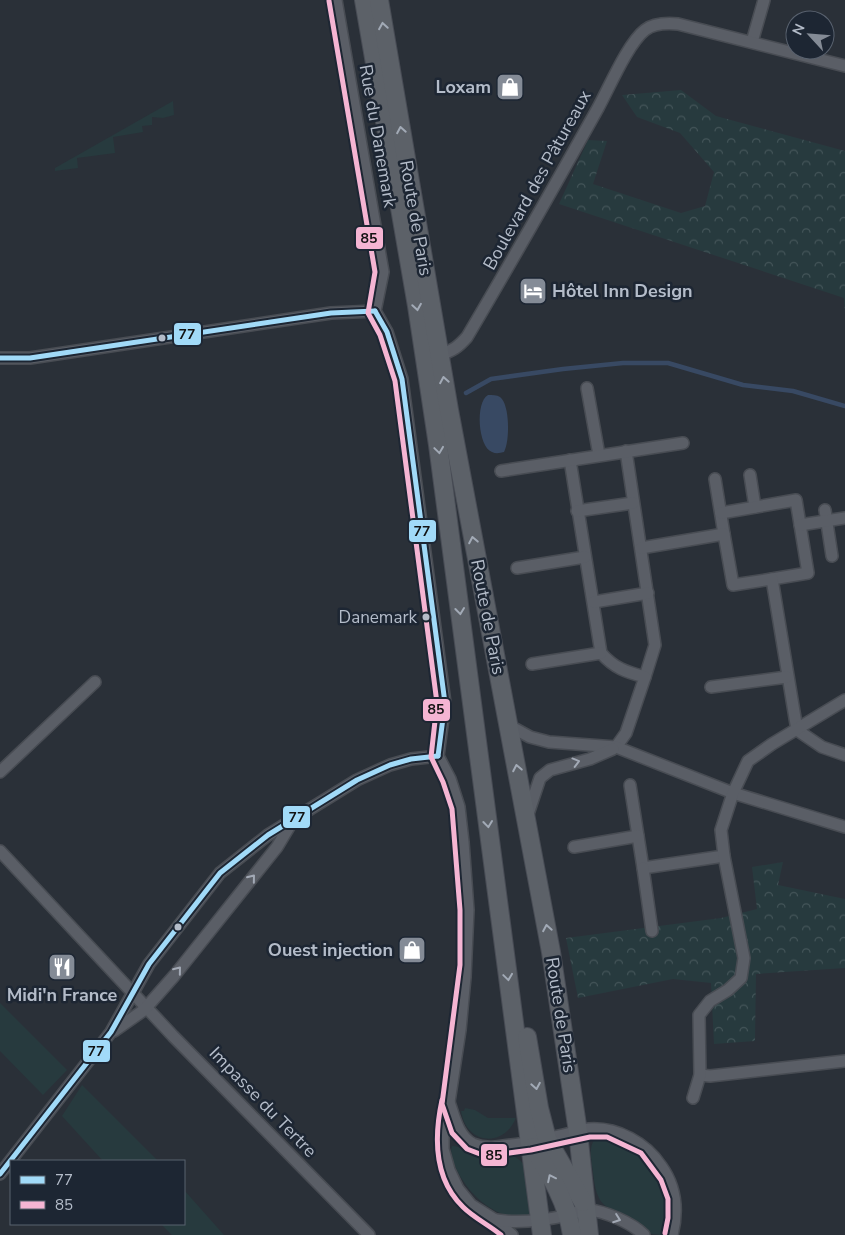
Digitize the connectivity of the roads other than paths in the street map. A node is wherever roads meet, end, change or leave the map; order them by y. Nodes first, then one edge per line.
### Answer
1 (336, 0) edge
2 (364, 0) edge
3 (379, 0) edge
4 (764, 0) edge
5 (752, 42) junction
6 (845, 66) edge
7 (375, 311) junction
8 (440, 354) junction
9 (0, 358) edge
10 (587, 388) dead end
11 (683, 442) dead end
12 (626, 451) junction
13 (599, 455) junction
14 (570, 460) junction
15 (501, 470) dead end
16 (750, 475) dead end
17 (715, 479) dead end
18 (633, 503) junction
19 (755, 507) junction
20 (577, 511) junction
21 (720, 513) junction
22 (826, 515) junction
23 (845, 518) edge
24 (800, 525) junction
25 (724, 534) junction
26 (641, 548) junction
27 (832, 556) dead end
28 (585, 557) junction
29 (517, 568) dead end
30 (772, 579) junction
31 (648, 593) junction
32 (594, 602) junction
33 (601, 653) junction
34 (532, 664) dead end
35 (645, 677) junction
36 (787, 677) junction
37 (95, 682) dead end
38 (711, 687) dead end
39 (845, 700) edge
40 (508, 724) junction
41 (796, 730) junction
42 (616, 747) junction
43 (845, 755) edge
44 (438, 756) junction
45 (0, 772) edge
46 (630, 785) dead end
47 (733, 793) junction
48 (526, 819) junction
49 (293, 820) junction
50 (845, 827) edge
51 (638, 836) junction
52 (574, 847) dead end
53 (0, 851) edge
54 (724, 856) junction
55 (643, 868) junction
56 (652, 931) dead end
57 (132, 992) junction
58 (146, 1007) junction
59 (515, 1029) junction
60 (111, 1032) junction
61 (845, 1061) edge
62 (700, 1075) junction
63 (693, 1098) dead end
64 (449, 1102) junction
65 (578, 1132) junction
66 (547, 1139) junction
67 (530, 1143) junction
68 (11, 1160) edge
69 (10, 1161) edge
70 (0, 1174) edge
71 (587, 1209) junction
72 (569, 1215) junction
73 (495, 1220) junction
74 (540, 1227) edge
75 (369, 1235) edge
76 (512, 1235) edge
77 (572, 1235) edge
78 (589, 1235) edge
79 (644, 1235) edge
80 (672, 1235) edge

1 - 7 street, Rue du Danemark
2 -> 59 main road, Route de Paris
8 -> 3 main road, Route de Paris
4 - 5 street
5 - 6 street
5 - 8 street, Boulevard des Pâtureaux
7 - 9 street
7 - 44 street
40 -> 8 main road, Route de Paris
10 - 13 street
11 - 12 street
12 - 13 street
12 - 18 street
13 - 14 street
14 - 15 street
14 - 20 street
16 - 19 street
17 - 21 street
18 - 20 street
18 - 26 street
19 - 21 street
19 - 24 street
20 - 28 street
21 - 25 street
22 - 23 street
22 - 24 street
22 - 27 street
24 - 30 street
25 - 26 street
25 - 30 street
26 - 31 street
28 - 29 street
28 - 32 street
30 - 36 street
31 - 32 street
31 - 35 street
32 - 33 street
33 - 34 street
33 - 35 street
35 - 42 street
36 - 38 street
36 - 41 street
37 - 45 street
39 - 41 street
40 - 42 street
48 -> 40 main road, Route de Paris
41 - 43 street
41 - 47 street
42 - 47 street
48 -> 42 street
44 - 49 street
44 - 64 street
46 - 51 street
47 - 50 street
47 - 54 street
65 -> 48 main road, Route de Paris
49 - 57 street
58 -> 49 street
51 - 52 street
51 - 55 street
53 - 57 street, Impasse du Tertre
54 - 55 street
54 - 62 street
55 - 56 street
57 - 58 street, Impasse du Tertre
57 - 60 street
58 - 60 street
58 - 75 street, Impasse du Tertre
59 -> 66 main road
59 - 67 main road, Route de Paris
60 - 68 street
61 - 62 street
62 - 63 street
64 - 67 street
64 - 73 street
65 - 66 street
65 - 71 main road, Route de Paris
65 - 80 street
66 - 67 street
66 - 71 main road
72 -> 67 main road
67 - 74 main road, Route de Paris
69 - 70 street
71 - 72 street
71 - 78 main road, Route de Paris
71 -> 79 street
72 - 74 street
72 - 77 main road
73 - 74 street
73 - 76 street

